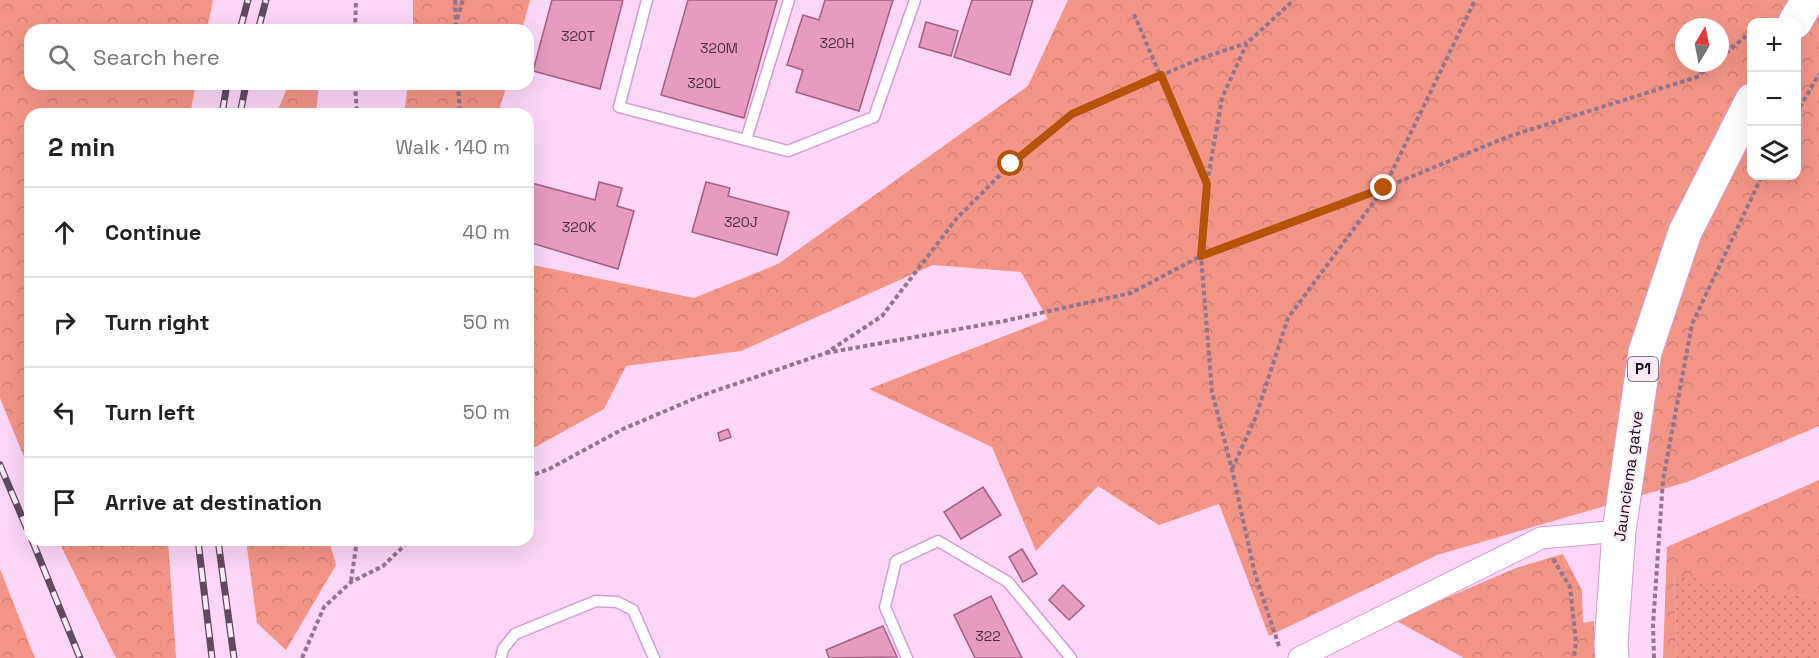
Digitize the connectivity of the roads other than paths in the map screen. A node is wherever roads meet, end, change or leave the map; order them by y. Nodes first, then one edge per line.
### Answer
1 (647, 0) edge
2 (789, 0) edge
3 (915, 0) edge
4 (1808, 0) edge
5 (1797, 18) edge
6 (1747, 110) edge
7 (746, 140) junction
8 (1619, 531) junction
9 (501, 658) edge
10 (654, 658) edge
11 (907, 658) edge
12 (1071, 658) edge
13 (1299, 658) edge
14 (1612, 658) edge

1 - 7 lane
2 - 7 lane
3 - 7 lane
4 - 5 main road
6 - 8 main road, Jaunciema gatve / P1
8 - 13 street
8 - 14 main road, Jaunciema gatve / P1
9 - 10 lane
11 - 12 lane

